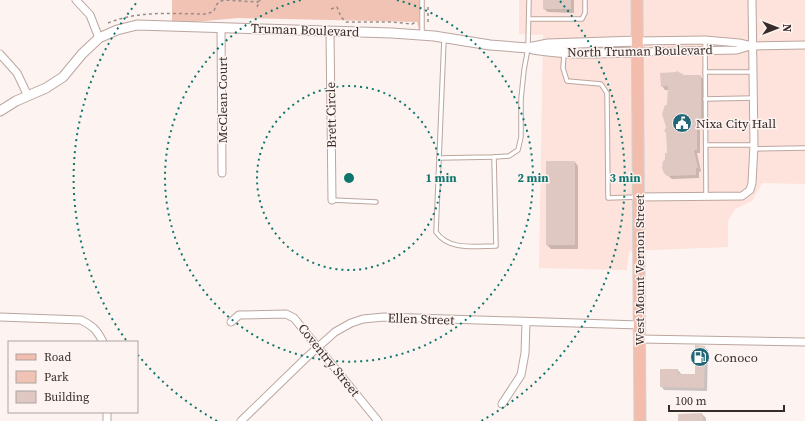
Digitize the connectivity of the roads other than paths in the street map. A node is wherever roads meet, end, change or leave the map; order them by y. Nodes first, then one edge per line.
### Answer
1 (76, 0) edge
2 (422, 0) edge
3 (529, 0) edge
4 (585, 0) edge
5 (638, 0) edge
6 (752, 0) edge
7 (529, 19) junction
8 (221, 27) junction
9 (330, 31) junction
10 (422, 35) junction
11 (99, 38) junction
12 (444, 38) junction
13 (705, 40) junction
14 (805, 45) edge
15 (638, 46) junction
16 (752, 46) junction
17 (528, 48) junction
18 (564, 48) junction
19 (705, 50) junction
20 (0, 54) edge
21 (705, 72) junction
22 (753, 72) junction
23 (28, 96) junction
24 (753, 98) junction
25 (705, 99) junction
26 (0, 111) edge
27 (706, 144) junction
28 (754, 147) junction
29 (805, 148) edge
30 (494, 157) junction
31 (439, 158) junction
32 (222, 173) dead end
33 (639, 197) junction
34 (706, 197) junction
35 (332, 200) joint
36 (376, 202) dead end
37 (0, 317) edge
38 (231, 322) dead end
39 (526, 322) junction
40 (640, 325) junction
41 (640, 339) junction
42 (103, 341) edge
43 (805, 342) edge
44 (319, 346) junction
45 (502, 404) dead end
46 (241, 421) edge
47 (378, 421) edge
48 (640, 421) edge

1 - 11 street
2 - 10 lane
3 - 7 lane
4 - 7 lane
5 - 15 main road, West Mount Vernon Street
6 - 16 street
7 - 17 lane
8 - 9 street, Truman Boulevard
8 - 11 street, Truman Boulevard
8 - 32 street, McClean Court
9 - 10 street, Truman Boulevard
9 - 35 street, Brett Circle
10 - 12 street, Truman Boulevard
11 - 23 street, Truman Boulevard
12 - 17 street, Truman Boulevard
12 - 31 lane
13 - 15 street, North Truman Boulevard
13 - 16 street, North Truman Boulevard
13 - 19 lane
14 - 16 street, North Truman Boulevard
15 - 18 street, Truman Boulevard
15 - 19 street, North Truman Boulevard
15 - 33 main road, West Mount Vernon Street
16 - 19 street, North Truman Boulevard
16 - 22 street
17 - 18 street, Truman Boulevard
17 - 30 lane
18 - 33 lane
19 - 21 lane
20 - 23 street
21 - 22 lane
21 - 25 lane
22 - 24 street
23 - 26 street, Truman Boulevard
24 - 25 lane
24 - 28 street
25 - 27 lane
27 - 28 lane
27 - 34 lane
28 - 29 lane
28 - 34 street
30 - 31 lane
30 - 31 lane
33 - 34 street
33 - 40 main road, West Mount Vernon Street
35 - 36 lane
37 - 42 street
38 - 44 street, Coventry Street
39 - 40 street, Ellen Street
39 - 44 street, Ellen Street
39 - 45 street
40 - 41 main road, West Mount Vernon Street
41 - 43 street
41 - 48 main road, West Mount Vernon Street
44 - 46 street, Ellen Street
44 - 47 street, Coventry Street

